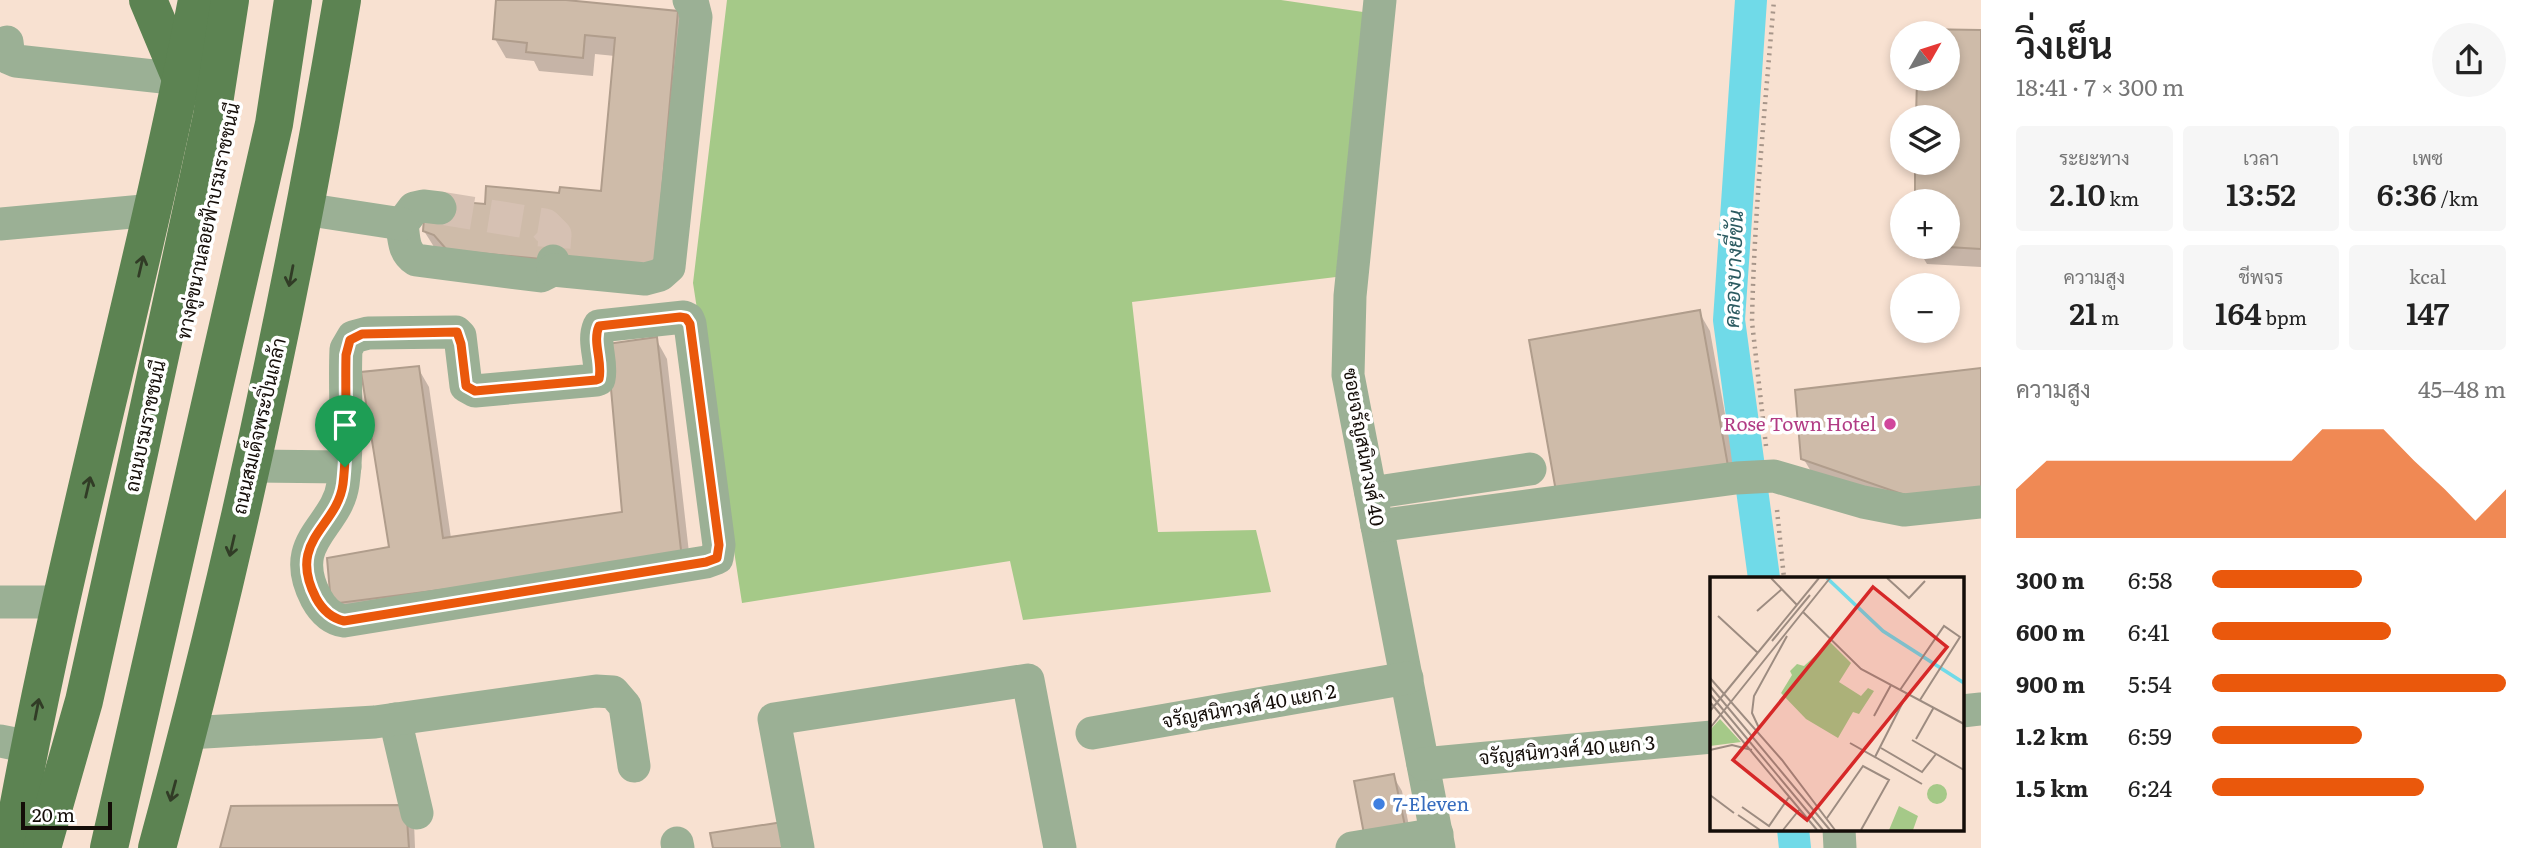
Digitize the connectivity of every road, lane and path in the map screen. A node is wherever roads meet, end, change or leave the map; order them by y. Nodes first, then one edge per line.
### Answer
1 (148, 0) edge
2 (197, 0) edge
3 (230, 0) edge
4 (248, 0) edge
5 (293, 0) edge
6 (307, 0) edge
7 (369, 0) edge
8 (689, 0) edge
9 (1380, 0) edge
10 (1774, 0) edge
11 (334, 11) edge
12 (7, 41) dead end
13 (181, 79) junction
14 (440, 208) tunnel mouth
15 (304, 209) junction
16 (154, 210) junction
17 (0, 224) edge
18 (402, 224) junction
19 (1765, 440) dead end
20 (251, 466) junction
21 (345, 467) junction
22 (1531, 469) dead end
23 (1774, 476) junction
24 (1371, 493) junction
25 (1981, 502) edge
26 (1377, 526) junction
27 (1784, 577) edge
28 (0, 602) edge
29 (61, 602) junction
30 (1407, 678) junction
31 (396, 719) junction
32 (188, 733) junction
33 (1092, 733) dead end
34 (1710, 737) edge
35 (15, 744) edge
36 (1423, 764) junction
37 (634, 766) dead end
38 (417, 813) dead end
39 (9, 827) edge
40 (1839, 830) edge
41 (1438, 841) edge
42 (42, 848) edge
43 (62, 848) edge
44 (109, 848) edge
45 (130, 848) edge
46 (157, 848) edge
47 (798, 848) edge
48 (1060, 848) edge
49 (1352, 848) edge
50 (1840, 848) edge

1 - 13 main road
2 - 13 main road
3 - 42 main road, ถนนบรมราชชนนี
4 - 43 main road, ทางคู่ขนานลอยฟ้าบรมราชชนนี
5 - 44 main road
6 - 45 main road
7 - 15 main road
8 - 18 street
9 - 24 street, ซอยจรัญสนิทวงศ์ 40
10 - 19 path
11 - 15 main road, ถนนสมเด็จพระปิ่นเกล้า
12 - 13 street
13 - 16 main road
14 - 18 street
15 - 18 street
15 -> 20 main road, ถนนสมเด็จพระปิ่นเกล้า
16 - 17 street
29 -> 16 main road
20 - 21 street
20 -> 32 main road, ถนนสมเด็จพระปิ่นเกล้า
21 - 21 street
22 - 24 street
23 - 25 street
23 - 26 street
23 - 27 path
24 - 26 street, ซอยจรัญสนิทวงศ์ 40
26 - 30 street, ซอยจรัญสนิทวงศ์ 40
28 - 29 street
35 -> 29 main road
30 - 33 street, จรัญสนิทวงศ์ 40 แยก 2
30 - 36 street, ซอยจรัญสนิทวงศ์ 40
31 - 32 street
31 - 37 street
31 - 38 street
32 -> 46 main road, ถนนสมเด็จพระปิ่นเกล้า
34 - 36 street, จรัญสนิทวงศ์ 40 แยก 3
35 - 39 main road
36 - 41 street, ซอยจรัญสนิทวงศ์ 40
40 - 50 street
41 - 49 street
47 - 48 street

